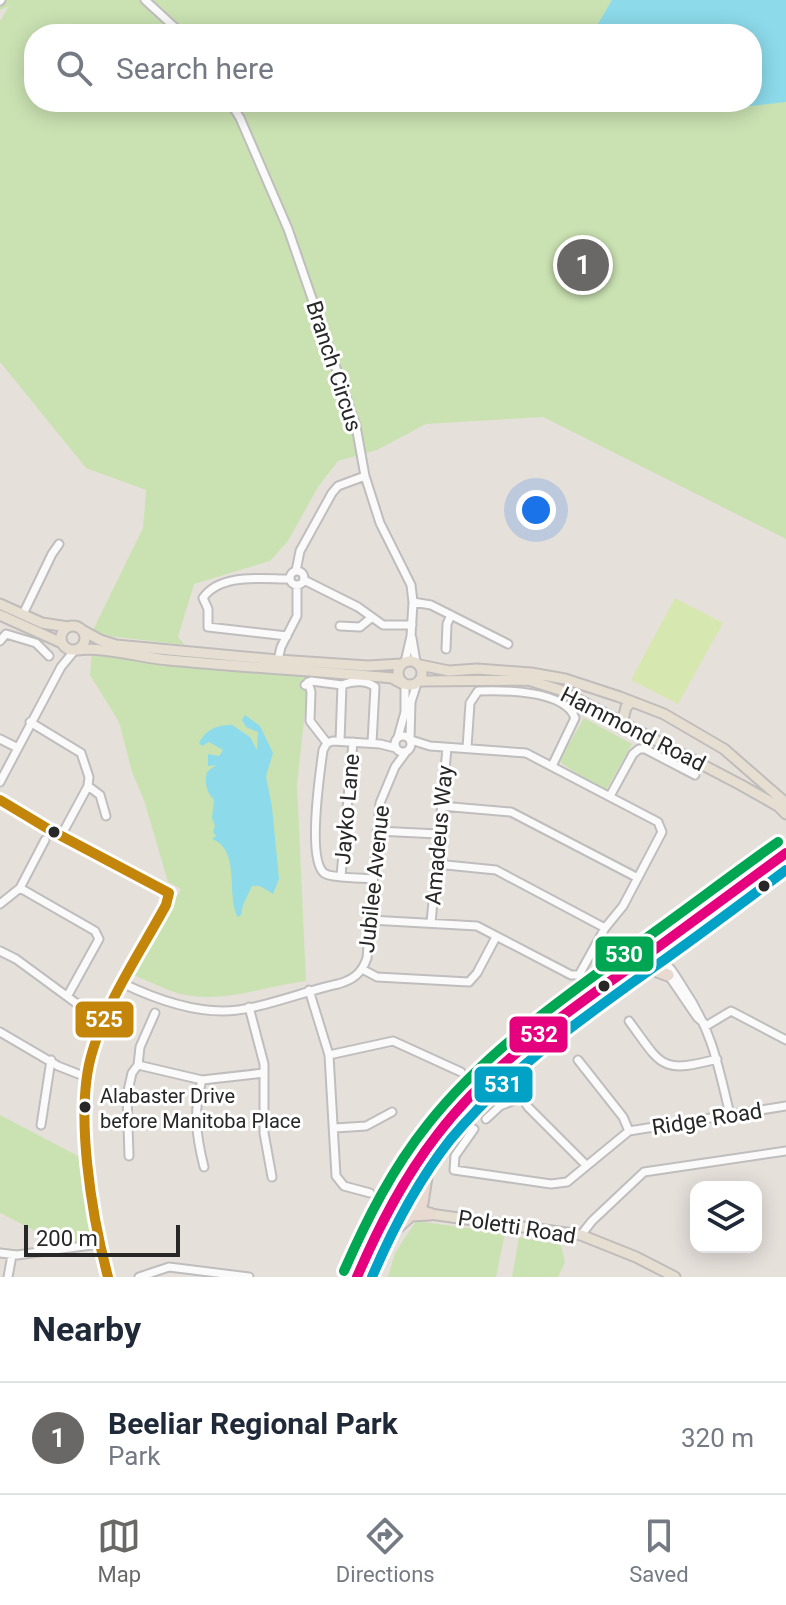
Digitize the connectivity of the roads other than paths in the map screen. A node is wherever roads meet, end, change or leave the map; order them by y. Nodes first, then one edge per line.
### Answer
1 (145, 0) edge
2 (171, 24) edge
3 (236, 112) edge
4 (365, 476) junction
5 (59, 544) dead end
6 (296, 571) junction
7 (28, 574) dead end
8 (289, 579) junction
9 (39, 580) junction
10 (300, 583) junction
11 (413, 602) junction
12 (0, 604) edge
13 (23, 614) junction
14 (0, 615) edge
15 (451, 615) junction
16 (371, 618) junction
17 (412, 625) junction
18 (340, 626) dead end
19 (68, 627) junction
20 (82, 630) junction
21 (287, 636) junction
22 (411, 636) junction
23 (0, 641) edge
24 (63, 644) junction
25 (508, 644) dead end
26 (446, 649) dead end
27 (76, 650) junction
28 (49, 656) dead end
29 (278, 660) junction
30 (403, 663) junction
31 (418, 664) junction
32 (61, 667) junction
33 (419, 682) junction
34 (404, 684) junction
35 (581, 684) junction
36 (342, 685) junction
37 (575, 697) junction
38 (632, 702) junction
39 (30, 722) junction
40 (622, 724) junction
41 (0, 739) edge
42 (410, 740) junction
43 (340, 741) junction
44 (353, 742) junction
45 (327, 743) junction
46 (376, 743) junction
47 (397, 743) junction
48 (430, 746) junction
49 (16, 747) junction
50 (447, 748) junction
51 (467, 748) junction
52 (408, 751) junction
53 (552, 766) junction
54 (395, 767) junction
55 (695, 775) dead end
56 (0, 779) edge
57 (764, 782) junction
58 (88, 786) junction
59 (757, 794) junction
60 (610, 796) junction
61 (0, 800) edge
62 (786, 803) edge
63 (441, 806) junction
64 (786, 814) edge
65 (106, 816) dead end
66 (377, 831) junction
67 (438, 834) junction
68 (61, 836) junction
69 (45, 840) dead end
70 (786, 846) edge
71 (786, 853) edge
72 (436, 864) junction
73 (786, 868) edge
74 (341, 876) junction
75 (753, 877) junction
76 (638, 878) junction
77 (373, 879) junction
78 (20, 888) junction
79 (0, 904) edge
80 (370, 920) junction
81 (431, 923) junction
82 (605, 928) junction
83 (496, 937) junction
84 (661, 945) junction
85 (0, 951) edge
86 (661, 959) junction
87 (646, 963) junction
88 (362, 969) junction
89 (668, 975) junction
90 (125, 982) junction
91 (309, 990) junction
92 (68, 995) junction
93 (249, 1007) junction
94 (155, 1013) dead end
95 (106, 1018) junction
96 (629, 1021) dead end
97 (706, 1026) junction
98 (0, 1032) edge
99 (786, 1040) edge
100 (329, 1055) junction
101 (717, 1059) junction
102 (51, 1060) junction
103 (578, 1060) dead end
104 (138, 1065) junction
105 (461, 1072) dead end
106 (264, 1073) junction
107 (86, 1077) junction
108 (202, 1080) junction
109 (786, 1106) edge
110 (392, 1112) dead end
111 (730, 1115) junction
112 (486, 1119) dead end
113 (41, 1125) dead end
114 (335, 1128) junction
115 (474, 1129) dead end
116 (629, 1131) junction
117 (786, 1151) edge
118 (129, 1156) dead end
119 (426, 1156) junction
120 (586, 1165) junction
121 (204, 1167) dead end
122 (272, 1177) dead end
123 (370, 1193) dead end
124 (407, 1198) junction
125 (426, 1209) junction
126 (383, 1217) junction
127 (581, 1235) junction
128 (386, 1239) junction
129 (99, 1244) junction
130 (0, 1253) edge
131 (12, 1255) junction
132 (145, 1276) edge
133 (224, 1276) edge
134 (8, 1277) edge
135 (108, 1277) edge
136 (249, 1277) edge
137 (357, 1277) edge
138 (370, 1277) edge
139 (675, 1277) edge

1 - 2 street
3 - 4 street, Branch Circus
4 - 6 street
4 - 11 street, Branch Circus
5 - 9 street
6 - 8 street
6 - 10 street
7 - 9 street
8 - 10 street
8 - 21 street
9 - 13 street
10 - 16 street
10 - 21 street
11 - 15 street
11 - 17 street, Branch Circus
12 - 13 main road
13 - 19 main road
14 - 24 main road
15 - 25 street
15 - 26 street
16 - 17 street
16 - 18 street
17 - 22 street, Branch Circus
19 - 20 main road
19 - 24 main road
20 - 27 main road
20 - 29 main road
21 - 29 street
22 - 30 street, Branch Circus
22 - 31 street, Branch Circus
23 - 28 street
24 - 27 main road
24 - 32 street
27 - 32 street
27 - 34 main road
29 - 30 main road
30 - 31 main road
30 - 34 main road
31 - 33 main road
31 - 35 main road, Hammond Road
32 - 39 street
33 - 34 main road
33 - 37 main road, Hammond Road
33 - 42 street
34 - 47 street, Jubilee Avenue
35 - 37 main road
35 - 38 main road, Hammond Road
36 - 43 street
36 - 45 street
36 - 46 street
37 - 40 main road, Hammond Road
38 - 40 main road
38 - 57 main road, Hammond Road
39 - 49 street
39 - 58 street
40 - 59 main road, Hammond Road
41 - 49 street
42 - 47 street
42 - 48 street
42 - 52 street
43 - 44 street
43 - 45 street
44 - 46 street
44 - 74 street, Jayko Lane
45 - 74 street
46 - 47 street
47 - 52 street
47 - 54 street, Jubilee Avenue
48 - 50 street
48 - 52 street
49 - 56 street
50 - 51 street
50 - 63 street, Amadeus Way
51 - 53 street
51 - 53 street
52 - 54 street, Jubilee Avenue
53 - 60 street
54 - 66 street, Jubilee Avenue
55 - 60 street
57 - 59 main road
57 - 62 main road, Hammond Road
58 - 65 street
58 - 68 street
59 - 64 main road, Hammond Road
60 - 76 street
61 - 68 street
63 - 67 street, Amadeus Way
63 - 76 street
66 - 67 street
66 - 77 street, Jubilee Avenue
67 - 72 street, Amadeus Way
68 - 90 street
69 - 78 street
70 - 75 highway
71 - 75 highway
72 - 81 street, Amadeus Way
72 - 82 street
73 - 86 highway
74 - 77 street
75 - 84 highway
76 - 82 street
77 - 80 street, Jubilee Avenue
78 - 79 street
78 - 92 street
80 - 81 street
80 - 88 street, Jubilee Avenue
81 - 83 street
82 - 83 street
83 - 88 street
84 - 86 street
84 - 87 highway
85 - 92 street
86 - 87 highway
86 - 89 street
86 - 97 street
87 - 89 highway
87 - 119 highway
88 - 91 street, Jubilee Avenue
89 - 97 street
90 - 93 street, Jubilee Avenue
90 - 95 street
91 - 93 street, Jubilee Avenue
91 - 100 street
92 - 95 street
93 - 106 street
94 - 104 street
95 - 107 street
96 - 101 street
97 - 99 street
97 - 101 street
98 - 102 street
100 - 105 street
100 - 114 street
101 - 111 street
102 - 107 street
102 - 113 street
103 - 116 street
104 - 108 street
104 - 118 street
106 - 108 street
106 - 122 street
107 - 129 street
108 - 121 street
109 - 111 street, Ridge Road
110 - 114 street
111 - 116 street, Ridge Road
112 - 120 street
114 - 123 street
115 - 120 street, Ridge Road
116 - 120 street, Ridge Road
117 - 127 street
119 - 124 highway
119 - 125 highway
119 - 126 highway
124 - 125 main road, Poletti Road
124 - 126 main road
124 - 128 highway
125 - 127 main road, Poletti Road
125 - 128 highway
126 - 137 highway
127 - 139 main road, Poletti Road
128 - 138 highway
129 - 131 street
129 - 135 street
130 - 131 street
131 - 134 street
132 - 133 street
133 - 136 street

